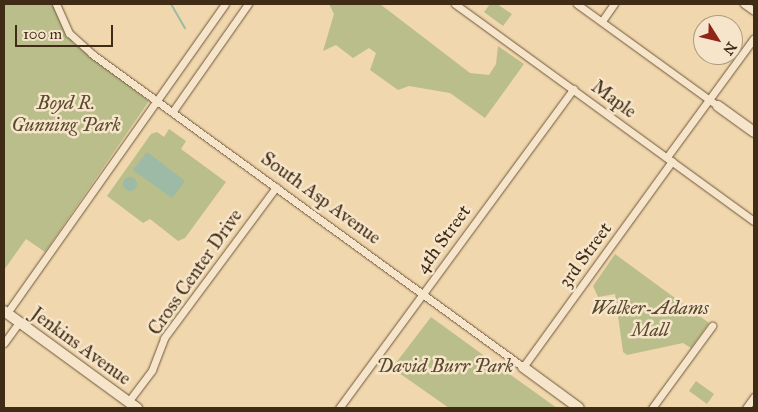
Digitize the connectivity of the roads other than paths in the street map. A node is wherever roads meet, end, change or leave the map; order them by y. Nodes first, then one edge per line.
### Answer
1 (56, 4) edge
2 (225, 4) edge
3 (248, 4) edge
4 (455, 4) edge
5 (577, 4) edge
6 (614, 4) edge
7 (744, 4) edge
8 (754, 12) edge
9 (602, 21) junction
10 (754, 38) edge
11 (573, 89) junction
12 (709, 99) junction
13 (158, 101) junction
14 (718, 106) joint
15 (173, 111) junction
16 (754, 132) edge
17 (669, 159) junction
18 (276, 187) junction
19 (754, 221) edge
20 (422, 294) junction
21 (5, 312) edge
22 (19, 322) junction
23 (712, 326) dead end
24 (4, 343) edge
25 (523, 367) junction
26 (754, 397) edge
27 (128, 402) junction
28 (137, 408) edge
29 (339, 408) edge
30 (579, 408) edge
31 (652, 408) edge
32 (746, 408) edge

1 - 13 street, South Asp Avenue
2 - 13 street
3 - 15 street
4 - 11 street, Maple
5 - 9 street
6 - 9 street
7 - 8 street
9 - 12 street
10 - 12 street, 3rd Street
11 - 17 street, Maple
11 - 20 street, 4th Street
12 - 14 street
12 - 17 street, 3rd Street
13 - 15 street, South Asp Avenue
13 - 21 street
14 - 16 street
15 - 18 street, South Asp Avenue
17 - 19 street, Maple
17 - 25 street, 3rd Street
18 - 20 street, South Asp Avenue
18 - 27 street, Cross Center Drive
20 - 25 street, South Asp Avenue
20 - 29 street, 4th Street
21 - 22 street, Jenkins Avenue
22 - 24 street
22 - 27 street, Jenkins Avenue
23 - 31 street
25 - 30 street, South Asp Avenue
26 - 32 street
27 - 28 street, Jenkins Avenue

